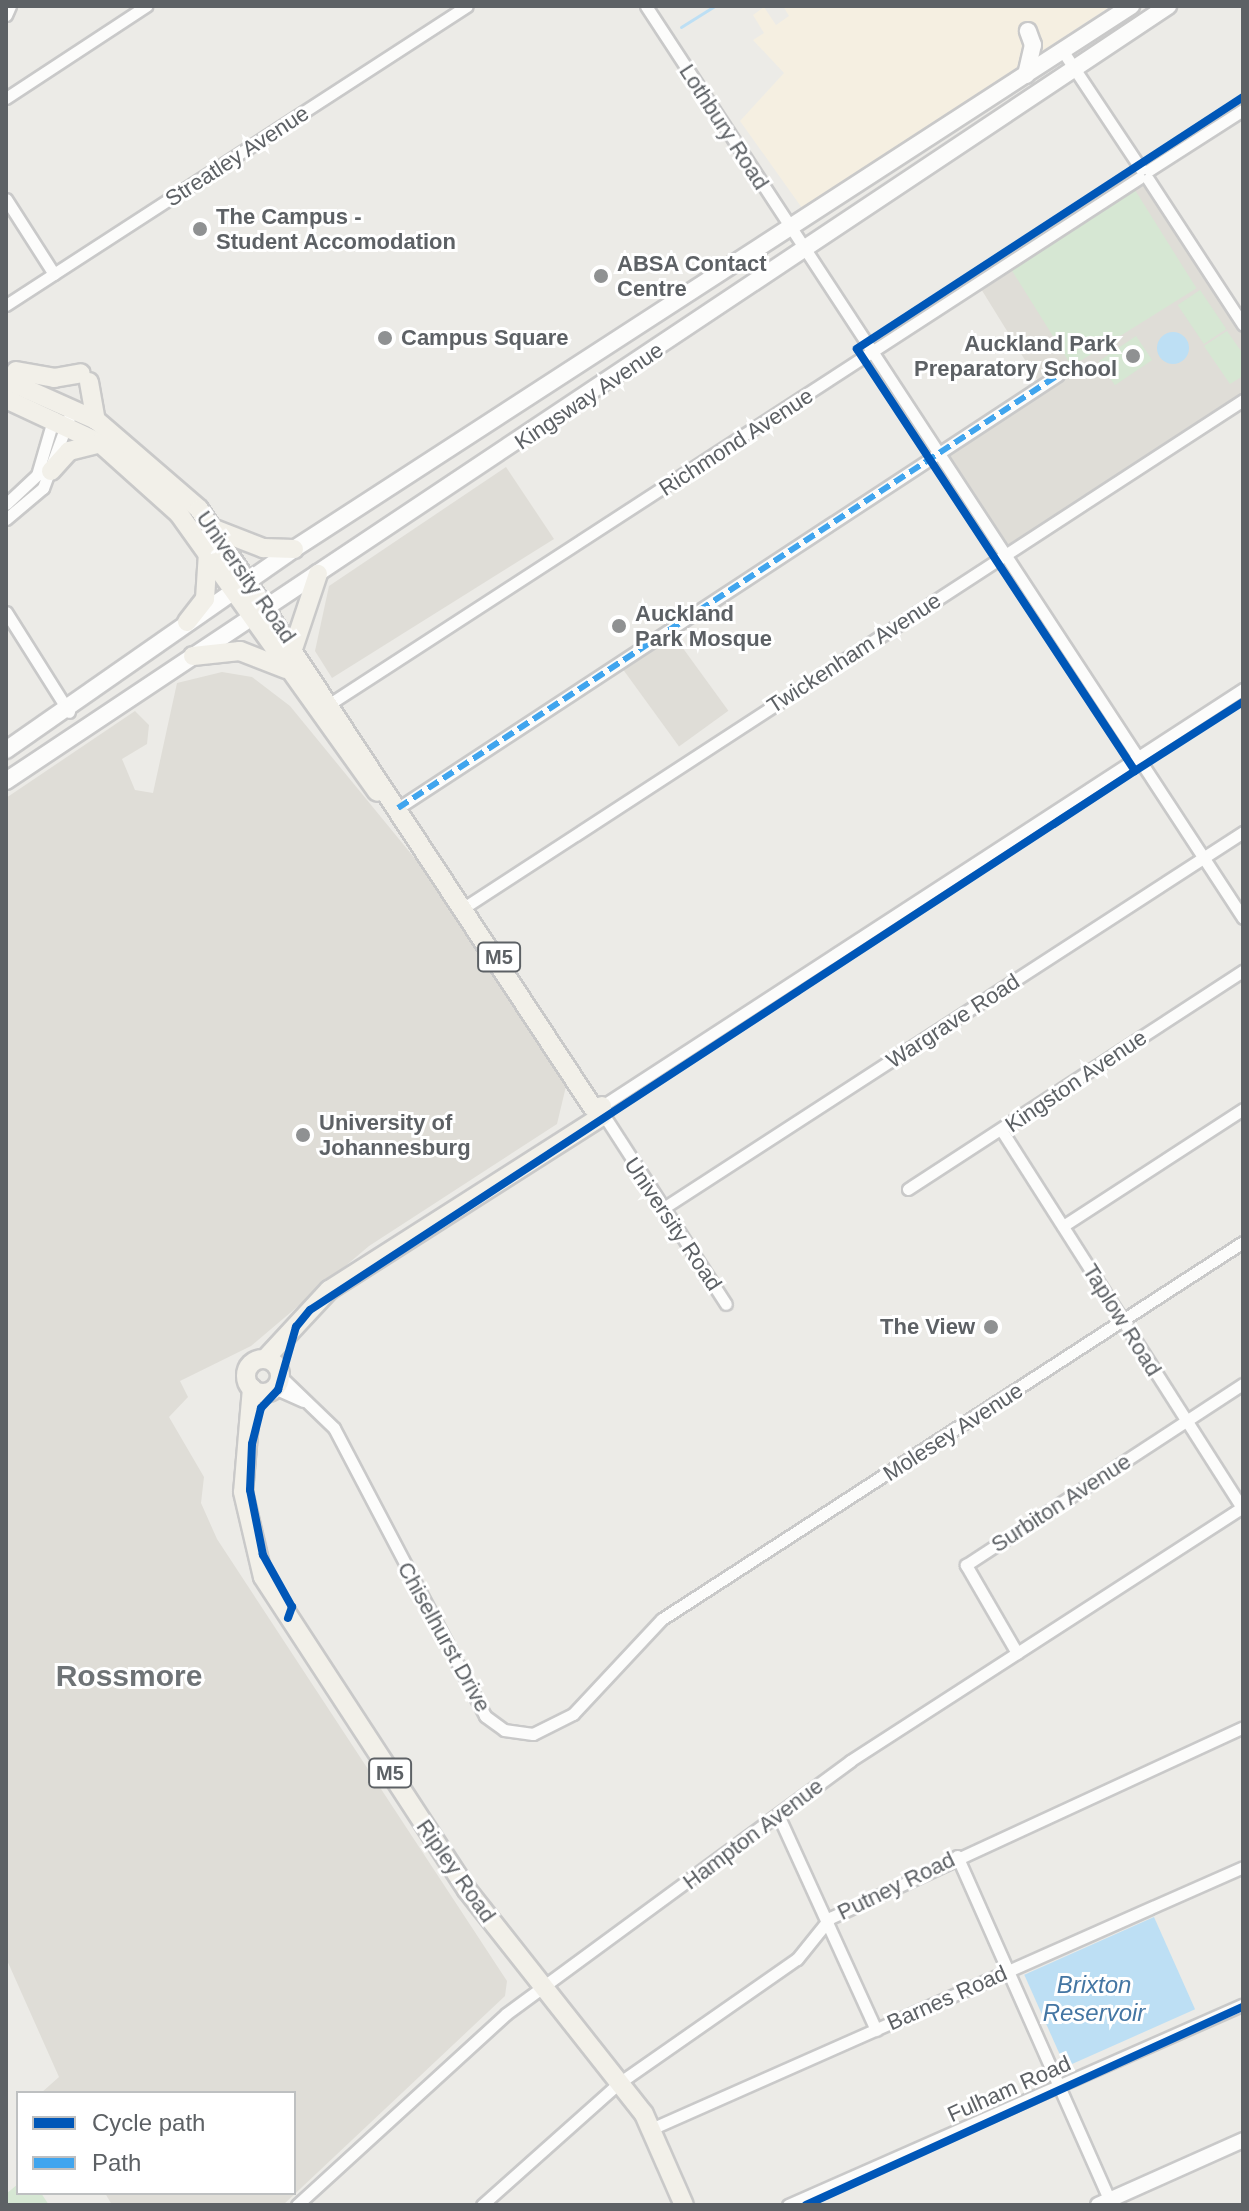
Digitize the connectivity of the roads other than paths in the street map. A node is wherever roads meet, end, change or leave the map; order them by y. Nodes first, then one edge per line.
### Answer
1 (10, 6) edge
2 (146, 6) edge
3 (467, 6) edge
4 (646, 6) edge
5 (1131, 6) edge
6 (1168, 6) edge
7 (6, 15) edge
8 (1028, 31) dead end
9 (1062, 50) junction
10 (1076, 68) junction
11 (1026, 75) junction
12 (6, 98) edge
13 (1243, 110) edge
14 (1144, 174) junction
15 (6, 199) edge
16 (791, 229) junction
17 (806, 245) junction
18 (54, 274) junction
19 (6, 305) edge
20 (1243, 325) edge
21 (875, 351) junction
22 (6, 368) edge
23 (1058, 375) dead end
24 (6, 380) edge
25 (6, 399) edge
26 (1243, 400) edge
27 (64, 412) junction
28 (96, 420) junction
29 (100, 443) junction
30 (940, 452) junction
31 (51, 471) junction
32 (6, 504) edge
33 (6, 519) edge
34 (214, 529) junction
35 (208, 549) junction
36 (294, 549) junction
37 (1005, 555) junction
38 (318, 574) junction
39 (242, 585) junction
40 (259, 610) junction
41 (6, 612) edge
42 (187, 622) junction
43 (294, 646) junction
44 (193, 656) junction
45 (286, 669) junction
46 (1243, 689) edge
47 (331, 703) junction
48 (69, 712) junction
49 (6, 750) edge
50 (1141, 757) junction
51 (6, 781) edge
52 (398, 808) junction
53 (1243, 832) edge
54 (421, 843) junction
55 (1202, 858) junction
56 (465, 907) junction
57 (1243, 918) edge
58 (1243, 971) edge
59 (1243, 1109) edge
60 (599, 1111) junction
61 (1002, 1131) junction
62 (908, 1189) dead end
63 (662, 1209) junction
64 (1063, 1226) junction
65 (1243, 1242) edge
66 (726, 1304) dead end
67 (1123, 1323) junction
68 (268, 1378) junction
69 (1243, 1384) edge
70 (1186, 1421) junction
71 (1242, 1508) edge
72 (662, 1619) joint
73 (1017, 1653) junction
74 (1243, 1727) edge
75 (779, 1817) junction
76 (957, 1856) junction
77 (1243, 1867) edge
78 (830, 1918) junction
79 (1008, 1971) junction
80 (543, 1987) junction
81 (1243, 2004) edge
82 (876, 2030) junction
83 (619, 2083) junction
84 (1059, 2086) junction
85 (651, 2129) junction
86 (1243, 2140) edge
87 (1106, 2203) edge
88 (297, 2205) edge
89 (482, 2205) edge
90 (684, 2205) edge
91 (788, 2205) edge

1 - 7 street
2 - 12 street
3 - 18 street, Streatley Avenue
4 - 16 street, Lothbury Road
5 - 9 main road, Kingsway Avenue
6 - 10 main road, Kingsway Avenue
8 - 11 main road
9 - 10 street
9 - 11 main road, Kingsway Avenue
10 - 14 street
10 - 17 main road, Kingsway Avenue
11 - 16 main road, Kingsway Avenue
13 - 14 street, Richmond Avenue
14 - 20 street
14 - 21 street, Richmond Avenue
15 - 18 street
16 - 17 street, Lothbury Road
16 - 36 main road, Kingsway Avenue
17 - 21 street, Lothbury Road
17 - 38 main road, Kingsway Avenue
18 - 19 street, Streatley Avenue
21 - 30 street, Lothbury Road
21 - 47 street, Richmond Avenue
22 - 28 main road
23 - 30 street
24 - 27 main road, University Road / M5
25 - 27 main road, University Road / M5
26 - 37 street, Twickenham Avenue
27 - 28 main road, University Road / M5
27 - 29 main road, University Road / M5
27 - 31 street
27 - 32 street
28 - 34 main road, University Road / M5
29 - 31 main road
29 - 35 main road, University Road / M5
30 - 37 street, Lothbury Road
30 - 52 street
31 - 33 street
34 - 36 main road
34 - 39 main road, University Road / M5
35 - 39 main road, University Road / M5
35 - 42 main road
36 - 39 main road, Kingsway Avenue
37 - 50 street, Lothbury Road
37 - 56 street, Twickenham Avenue
38 - 40 main road, Kingsway Avenue
38 - 43 main road
39 - 40 main road, University Road / M5
39 - 42 main road, Kingsway Avenue
40 - 43 main road, University Road / M5
40 - 44 main road, Kingsway Avenue
40 - 45 main road, University Road / M5
41 - 48 street
42 - 48 main road, Kingsway Avenue
43 - 47 main road, University Road / M5
44 - 45 main road
44 - 51 main road, Kingsway Avenue
45 - 54 main road, University Road / M5
46 - 50 street
47 - 52 main road, University Road / M5
48 - 49 main road, Kingsway Avenue
50 - 55 street, Lothbury Road
50 - 60 street
52 - 54 main road, University Road / M5
53 - 55 street, Wargrave Road
54 - 56 main road, University Road / M5
55 - 57 street, Lothbury Road
55 - 63 street, Wargrave Road
56 - 60 main road, University Road / M5
58 - 61 street, Kingston Avenue
59 - 64 street
60 - 63 street, University Road
60 - 68 main road
61 - 62 street, Kingston Avenue
61 - 64 street, Taplow Road
63 - 66 street, University Road
64 - 67 street, Taplow Road
65 - 67 street, Molesey Avenue
67 - 70 street, Taplow Road
67 - 72 street, Molesey Avenue
68 - 72 street, Chiselhurst Drive
68 - 80 main road, Ripley Road / M5
69 - 70 street, Surbiton Avenue
70 - 71 street, Taplow Road
70 - 73 street, Surbiton Avenue
71 - 73 street, Hampton Avenue
73 - 75 street, Hampton Avenue
74 - 76 street, Putney Road
75 - 78 street
75 - 80 street, Hampton Avenue
76 - 78 street, Putney Road
76 - 79 street
77 - 79 street, Barnes Road
78 - 82 street
78 - 83 street, Putney Road
79 - 82 street, Barnes Road
79 - 84 street
80 - 83 main road, Ripley Road / M5
80 - 88 street, Hampton Avenue
81 - 84 street, Fulham Road
82 - 85 street, Barnes Road
83 - 85 main road, Ripley Road / M5
83 - 89 street, Putney Road
84 - 87 street
84 - 91 street, Fulham Road
85 - 90 main road, Ripley Road / M5
86 - 87 street

